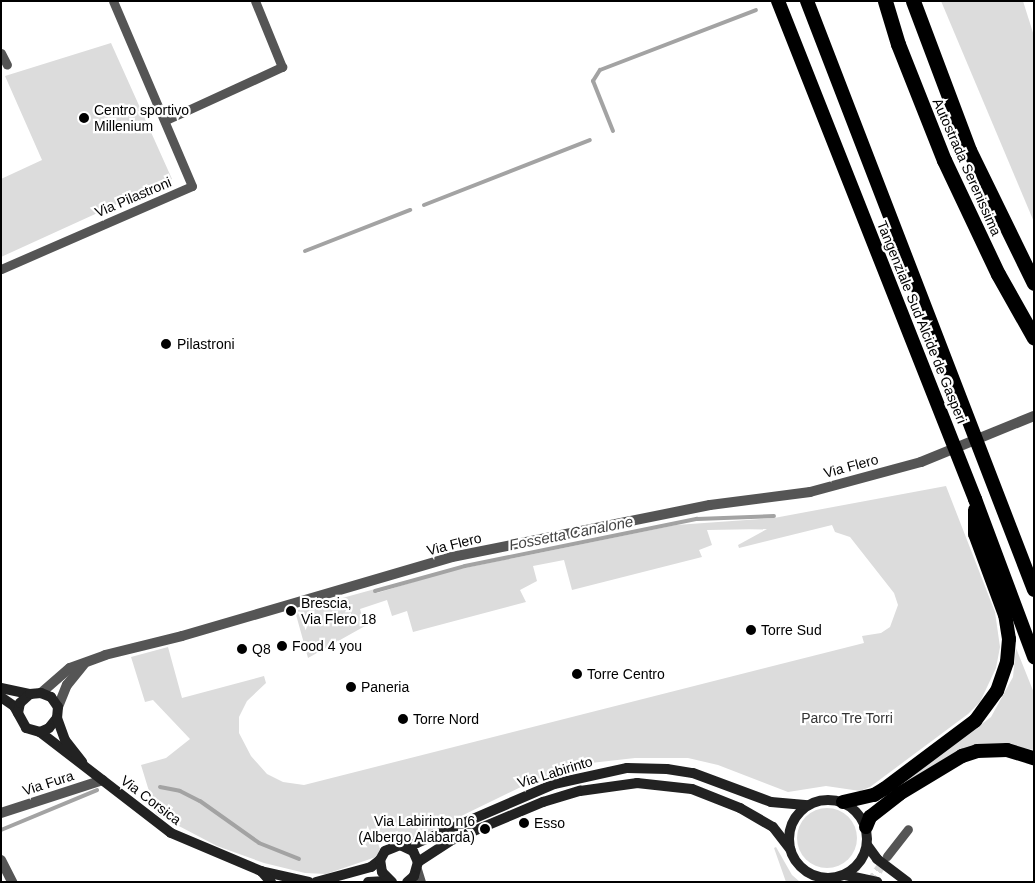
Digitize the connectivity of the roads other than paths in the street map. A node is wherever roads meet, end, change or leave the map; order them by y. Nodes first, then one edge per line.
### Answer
1 (113, 1) edge
2 (255, 1) edge
3 (778, 1) edge
4 (807, 1) edge
5 (886, 1) edge
6 (913, 1) edge
7 (1, 53) edge
8 (7, 65) dead end
9 (166, 120) junction
10 (1, 269) edge
11 (1034, 283) edge
12 (1034, 338) edge
13 (1034, 416) edge
14 (975, 499) junction
15 (1034, 590) edge
16 (1034, 656) edge
17 (86, 662) junction
18 (1, 688) edge
19 (36, 693) junction
20 (1, 697) edge
21 (57, 712) junction
22 (18, 714) junction
23 (40, 732) junction
24 (1034, 758) edge
25 (85, 766) junction
26 (103, 780) junction
27 (843, 802) junction
28 (808, 805) junction
29 (1, 813) edge
30 (866, 827) junction
31 (908, 829) dead end
32 (868, 845) junction
33 (403, 846) junction
34 (790, 849) junction
35 (882, 857) junction
36 (1, 860) edge
37 (380, 860) junction
38 (418, 866) junction
39 (261, 870) junction
40 (844, 876) junction
41 (291, 880) edge
42 (391, 881) edge
43 (12, 882) edge
44 (271, 882) edge
45 (309, 882) edge
46 (316, 882) edge
47 (368, 882) edge
48 (407, 882) edge
49 (421, 882) edge
50 (877, 882) edge
51 (907, 882) edge

1 - 9 street
2 - 9 street
3 - 14 highway, Tangenziale Sud Alcide de Gasperi
4 - 15 highway, Tangenziale Sud Alcide de Gasperi
5 - 12 highway, Autostrada Serenissima
6 - 11 highway, Autostrada Serenissima
7 - 8 street
9 - 10 street, Via Pilastroni
13 - 17 street, Via Flero
14 - 16 highway, Tangenziale Sud Alcide de Gasperi
14 - 27 highway
17 - 19 street, Via Flero
17 - 21 street
18 - 19 main road
19 - 21 main road
19 - 22 main road
20 - 22 main road, Via Corsica
21 - 23 main road
21 - 25 main road, Via Corsica
22 - 23 main road, Via Corsica
23 - 25 main road, Via Corsica
24 - 30 highway
25 - 26 main road, Via Corsica
26 - 29 street, Via Fura
26 - 39 main road, Via Corsica
27 - 28 main road, Via Labirinto
27 - 30 main road
28 - 33 main road, Via Labirinto
28 - 34 main road
30 - 32 main road
31 - 35 street
32 - 35 main road
32 - 40 main road
33 - 37 main road
33 - 38 main road
34 - 38 main road, Via Labirinto
34 - 40 main road, Via Labirinto
35 - 51 main road
36 - 43 street
37 - 42 main road
37 - 46 main road
38 - 48 main road
38 - 49 street
39 - 41 main road, Via Corsica
39 - 44 main road, Via Corsica
40 - 50 main road, Via Labirinto
41 - 45 main road, Via Corsica
42 - 47 main road

